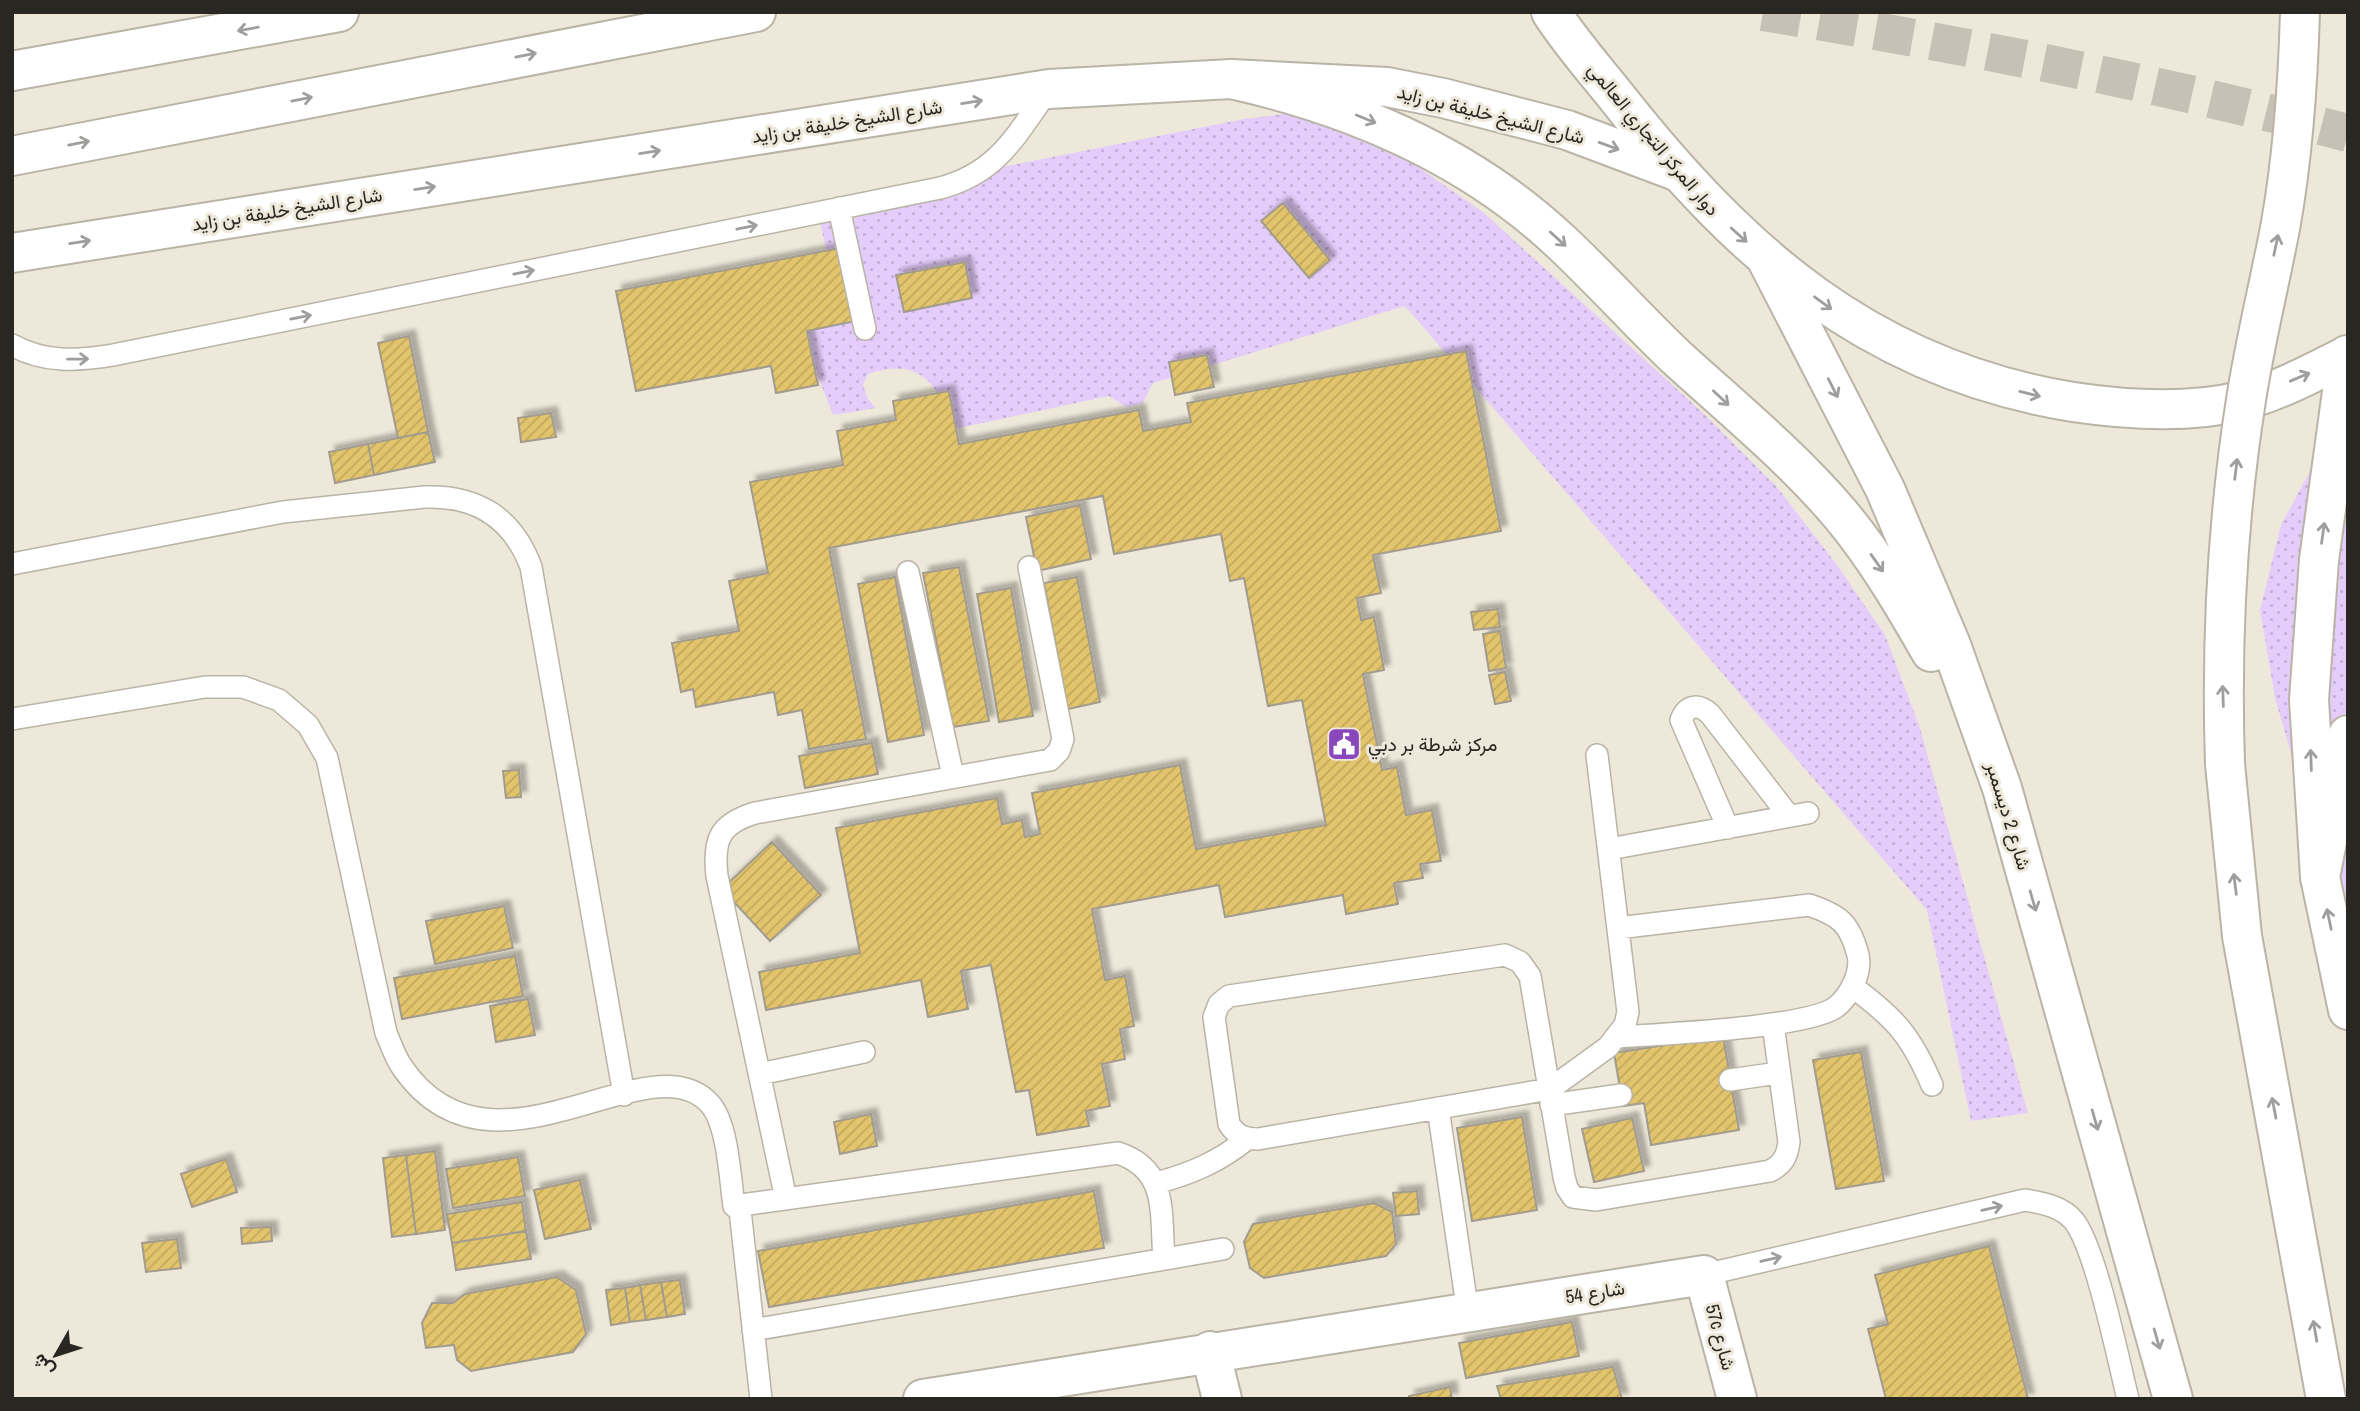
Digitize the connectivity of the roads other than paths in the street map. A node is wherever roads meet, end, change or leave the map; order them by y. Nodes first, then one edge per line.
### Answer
1 (339, 12) edge
2 (756, 12) edge
3 (1550, 12) edge
4 (2300, 12) edge
5 (12, 71) edge
6 (1231, 79) junction
7 (1049, 89) junction
8 (12, 156) edge
9 (1676, 171) junction
10 (839, 208) junction
11 (12, 253) edge
12 (1769, 262) junction
13 (865, 329) dead end
14 (12, 345) edge
15 (2347, 355) edge
16 (12, 564) edge
17 (1029, 568) dead end
18 (908, 572) dead end
19 (12, 719) edge
20 (2348, 735) edge
21 (1597, 755) dead end
22 (953, 776) junction
23 (2002, 788) junction
24 (1728, 828) junction
25 (1609, 849) junction
26 (2320, 877) junction
27 (1618, 928) junction
28 (1853, 987) junction
29 (2348, 1010) edge
30 (1773, 1024) junction
31 (1618, 1037) junction
32 (864, 1052) dead end
33 (1778, 1073) junction
34 (760, 1074) junction
35 (1730, 1080) dead end
36 (1932, 1086) dead end
37 (624, 1095) junction
38 (1621, 1095) dead end
39 (1551, 1097) junction
40 (1438, 1108) junction
41 (1247, 1139) junction
42 (1156, 1183) junction
43 (786, 1199) junction
44 (734, 1206) junction
45 (1223, 1249) dead end
46 (1164, 1258) junction
47 (1704, 1275) junction
48 (1468, 1312) junction
49 (753, 1330) junction
50 (1210, 1351) junction
51 (761, 1399) edge
52 (923, 1399) edge
53 (1222, 1399) edge
54 (1737, 1399) edge
55 (2128, 1399) edge
56 (2174, 1399) edge
57 (2326, 1399) edge

1 -> 5 main road
8 -> 2 main road
3 - 9 main road, دوار المركز التجاري العالمي
57 -> 4 main road, bridge
6 - 7 main road, شارع الشيخ خليفة بن زايد
6 -> 9 main road, شارع الشيخ خليفة بن زايد
6 -> 23 main road
7 - 10 lane
11 -> 7 main road, شارع الشيخ خليفة بن زايد
9 -> 12 main road, دوار المركز التجاري العالمي
10 - 13 lane
14 -> 10 lane
12 -> 15 main road, دوار المركز التجاري العالمي
12 -> 23 main road, شارع 2 ديسمبر
26 -> 15 main road
16 - 37 lane
17 - 22 lane
18 - 22 lane
19 - 37 lane
20 - 26 main road
21 - 25 lane
22 - 34 lane
23 -> 56 main road, شارع 2 ديسمبر
24 - 24 lane
24 - 25 lane
25 - 27 lane
29 -> 26 main road
27 - 28 lane
27 - 31 lane
28 - 30 lane
28 - 36 lane
30 - 31 lane
30 - 33 lane
31 - 39 lane
32 - 34 lane
33 - 35 lane
33 - 39 lane
34 - 43 lane
37 - 44 lane
38 - 39 lane
39 - 40 lane
39 - 41 lane
40 - 41 lane
40 - 48 lane
41 - 42 lane
42 - 43 lane
42 - 46 lane
43 - 44 lane
44 - 49 lane
45 - 46 lane
46 - 49 lane
47 - 48 main road, شارع 54
47 - 54 main road, 57c شارع
47 -> 55 lane, شارع 54
48 - 50 main road, شارع 54
49 - 51 lane
50 - 52 main road, شارع 54
50 - 53 main road

